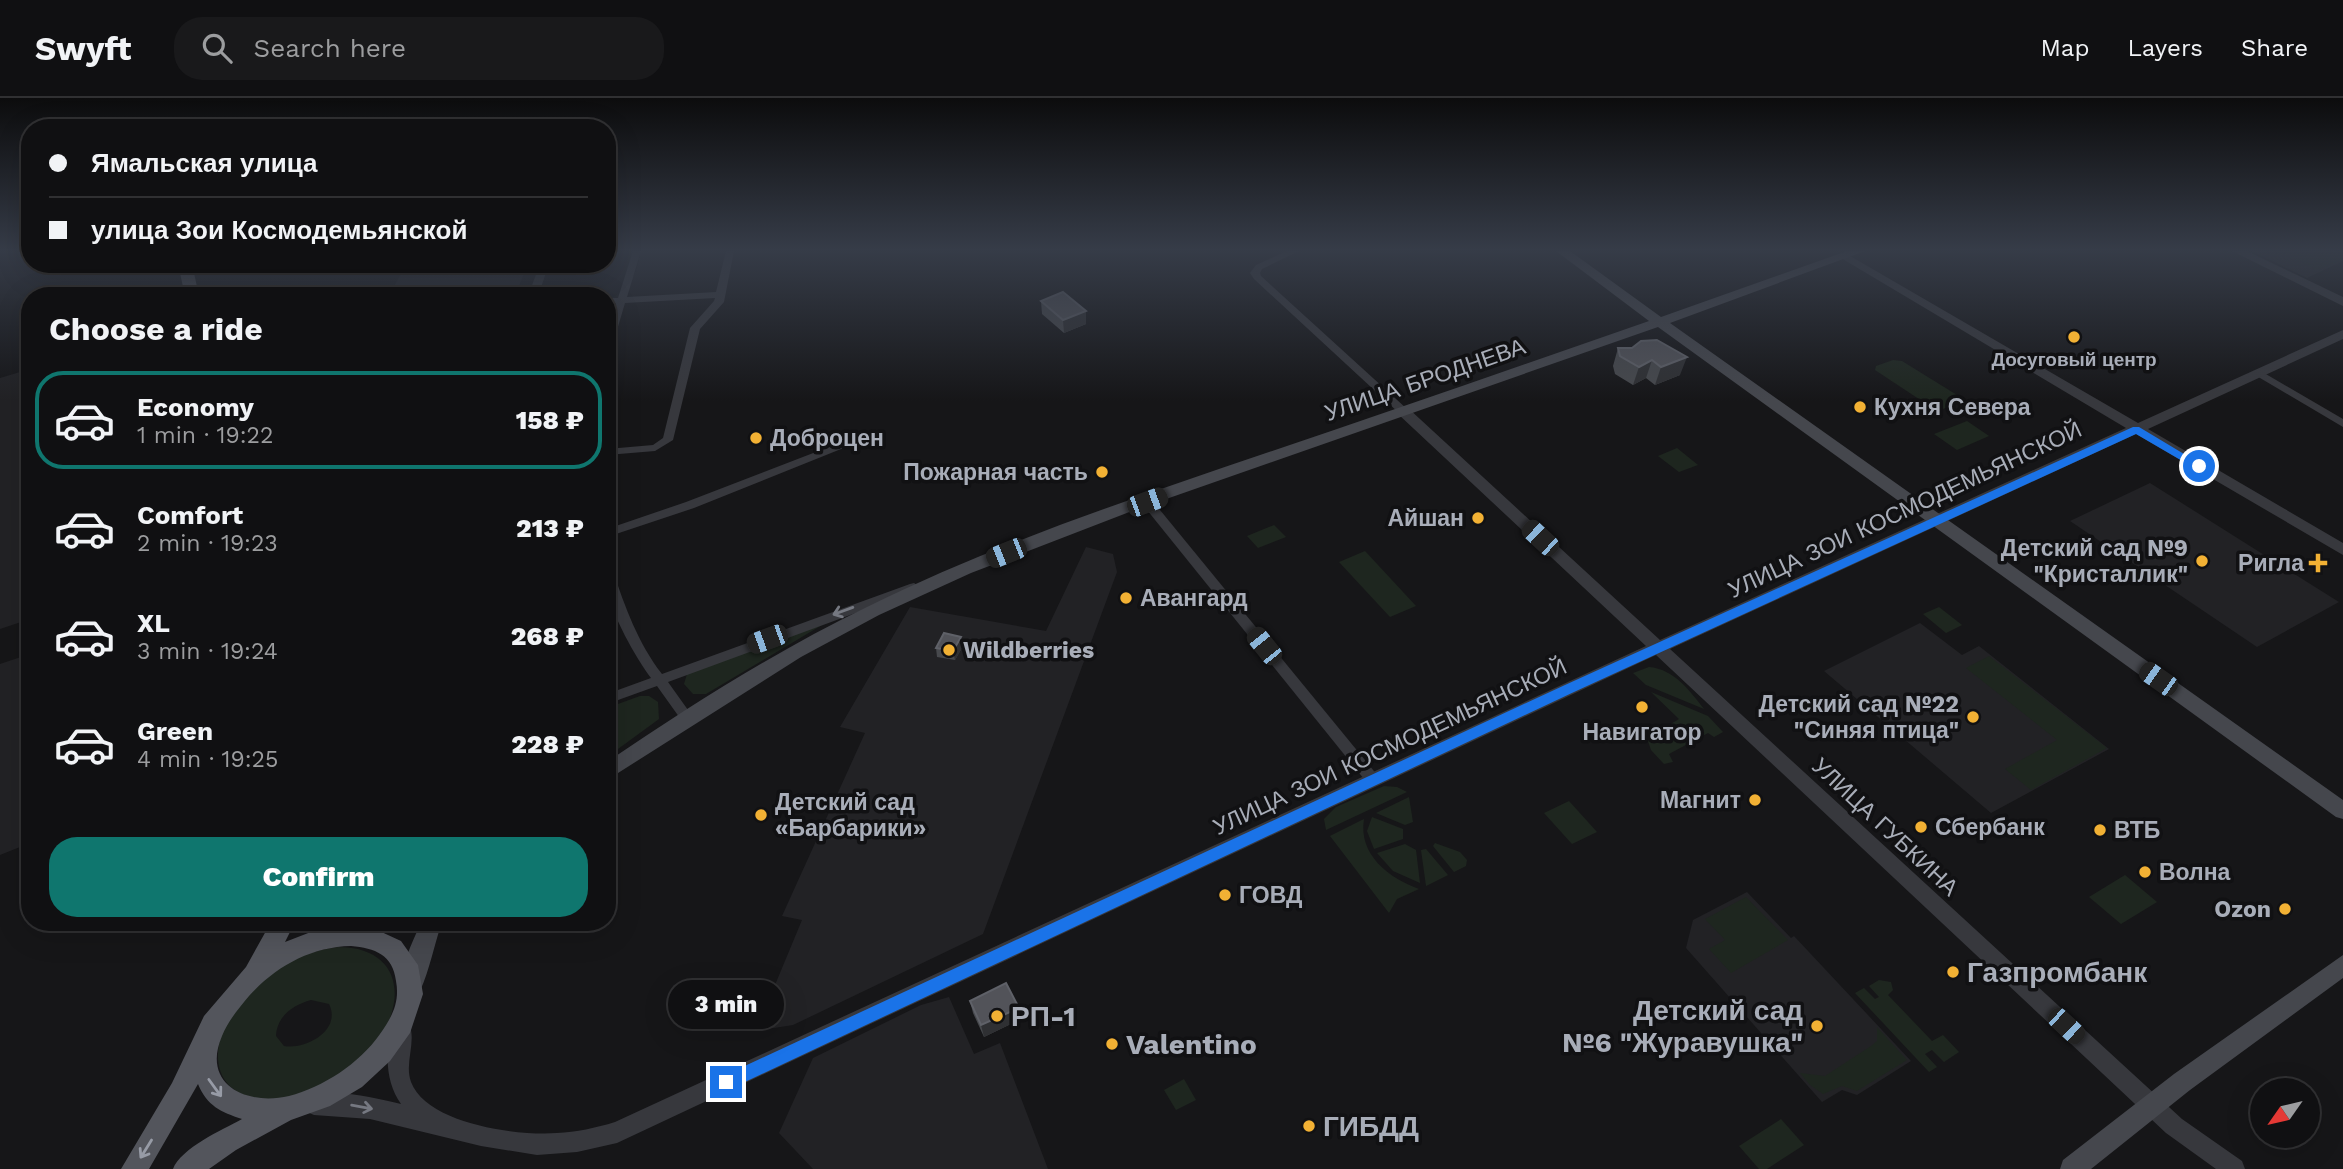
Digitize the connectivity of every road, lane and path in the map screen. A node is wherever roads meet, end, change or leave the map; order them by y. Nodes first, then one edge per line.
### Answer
1 (616, 301) edge
2 (621, 301) joint
3 (719, 301) edge
4 (1284, 301) edge
5 (1630, 301) edge
6 (1715, 301) edge
7 (1920, 301) edge
8 (616, 317) edge
9 (1658, 322) junction
10 (2343, 334) edge
11 (2259, 373) junction
12 (1403, 411) junction
13 (2343, 424) edge
14 (2136, 430) junction
15 (847, 443) dead end
16 (616, 451) edge
17 (1147, 502) junction
18 (1935, 522) junction
19 (616, 530) edge
20 (2343, 550) edge
21 (954, 574) junction
22 (616, 597) edge
23 (1658, 648) junction
24 (658, 680) junction
25 (616, 696) edge
26 (687, 718) junction
27 (616, 766) edge
28 (1373, 780) junction
29 (2343, 811) edge
30 (278, 931) edge
31 (335, 931) edge
32 (361, 931) edge
33 (428, 931) edge
34 (349, 935) junction
35 (2343, 965) edge
36 (250, 977) junction
37 (410, 996) junction
38 (213, 1024) junction
39 (2152, 1106) junction
40 (294, 1107) junction
41 (445, 1126) junction
42 (134, 1169) edge
43 (186, 1169) edge
44 (2072, 1169) edge
45 (2234, 1169) edge

1 - 2 street
2 - 8 street
3 - 16 street
4 - 12 street
5 - 9 main road
6 - 9 main road, УЛИЦА БРОДНЕВА
7 - 14 street
9 - 12 main road, УЛИЦА БРОДНЕВА
9 - 18 main road
10 - 11 street, УЛИЦА ЗОИ КОСМОДЕМЬЯНСКОЙ
11 - 13 street
11 - 14 street, УЛИЦА ЗОИ КОСМОДЕМЬЯНСКОЙ
12 - 17 main road, УЛИЦА БРОДНЕВА
12 - 23 street, УЛИЦА ГУБКИНА
14 - 18 street, УЛИЦА ЗОИ КОСМОДЕМЬЯНСКОЙ
14 - 20 street
15 - 19 street
17 - 21 main road, УЛИЦА БРОДНЕВА
17 - 28 street
18 - 23 street, УЛИЦА ЗОИ КОСМОДЕМЬЯНСКОЙ
18 - 29 main road
21 -> 24 street
21 - 26 main road, УЛИЦА БРОДНЕВА
22 - 24 street
23 - 28 street, УЛИЦА ЗОИ КОСМОДЕМЬЯНСКОЙ
23 - 39 street, УЛИЦА ГУБКИНА
24 - 25 street
24 - 26 street
26 - 27 main road, УЛИЦА БРОДНЕВА
28 - 41 street, УЛИЦА ЗОИ КОСМОДЕМЬЯНСКОЙ
30 - 36 main road
31 - 34 main road
32 - 34 main road
33 - 37 main road
34 - 36 main road
34 - 37 main road
35 - 39 main road
36 - 38 main road
37 - 40 main road
37 - 41 street
38 -> 40 main road
38 -> 42 main road
39 - 44 main road
39 - 45 street, УЛИЦА ГУБКИНА
40 -> 41 street, УЛИЦА ЗОИ КОСМОДЕМЬЯНСКОЙ
40 - 43 main road

